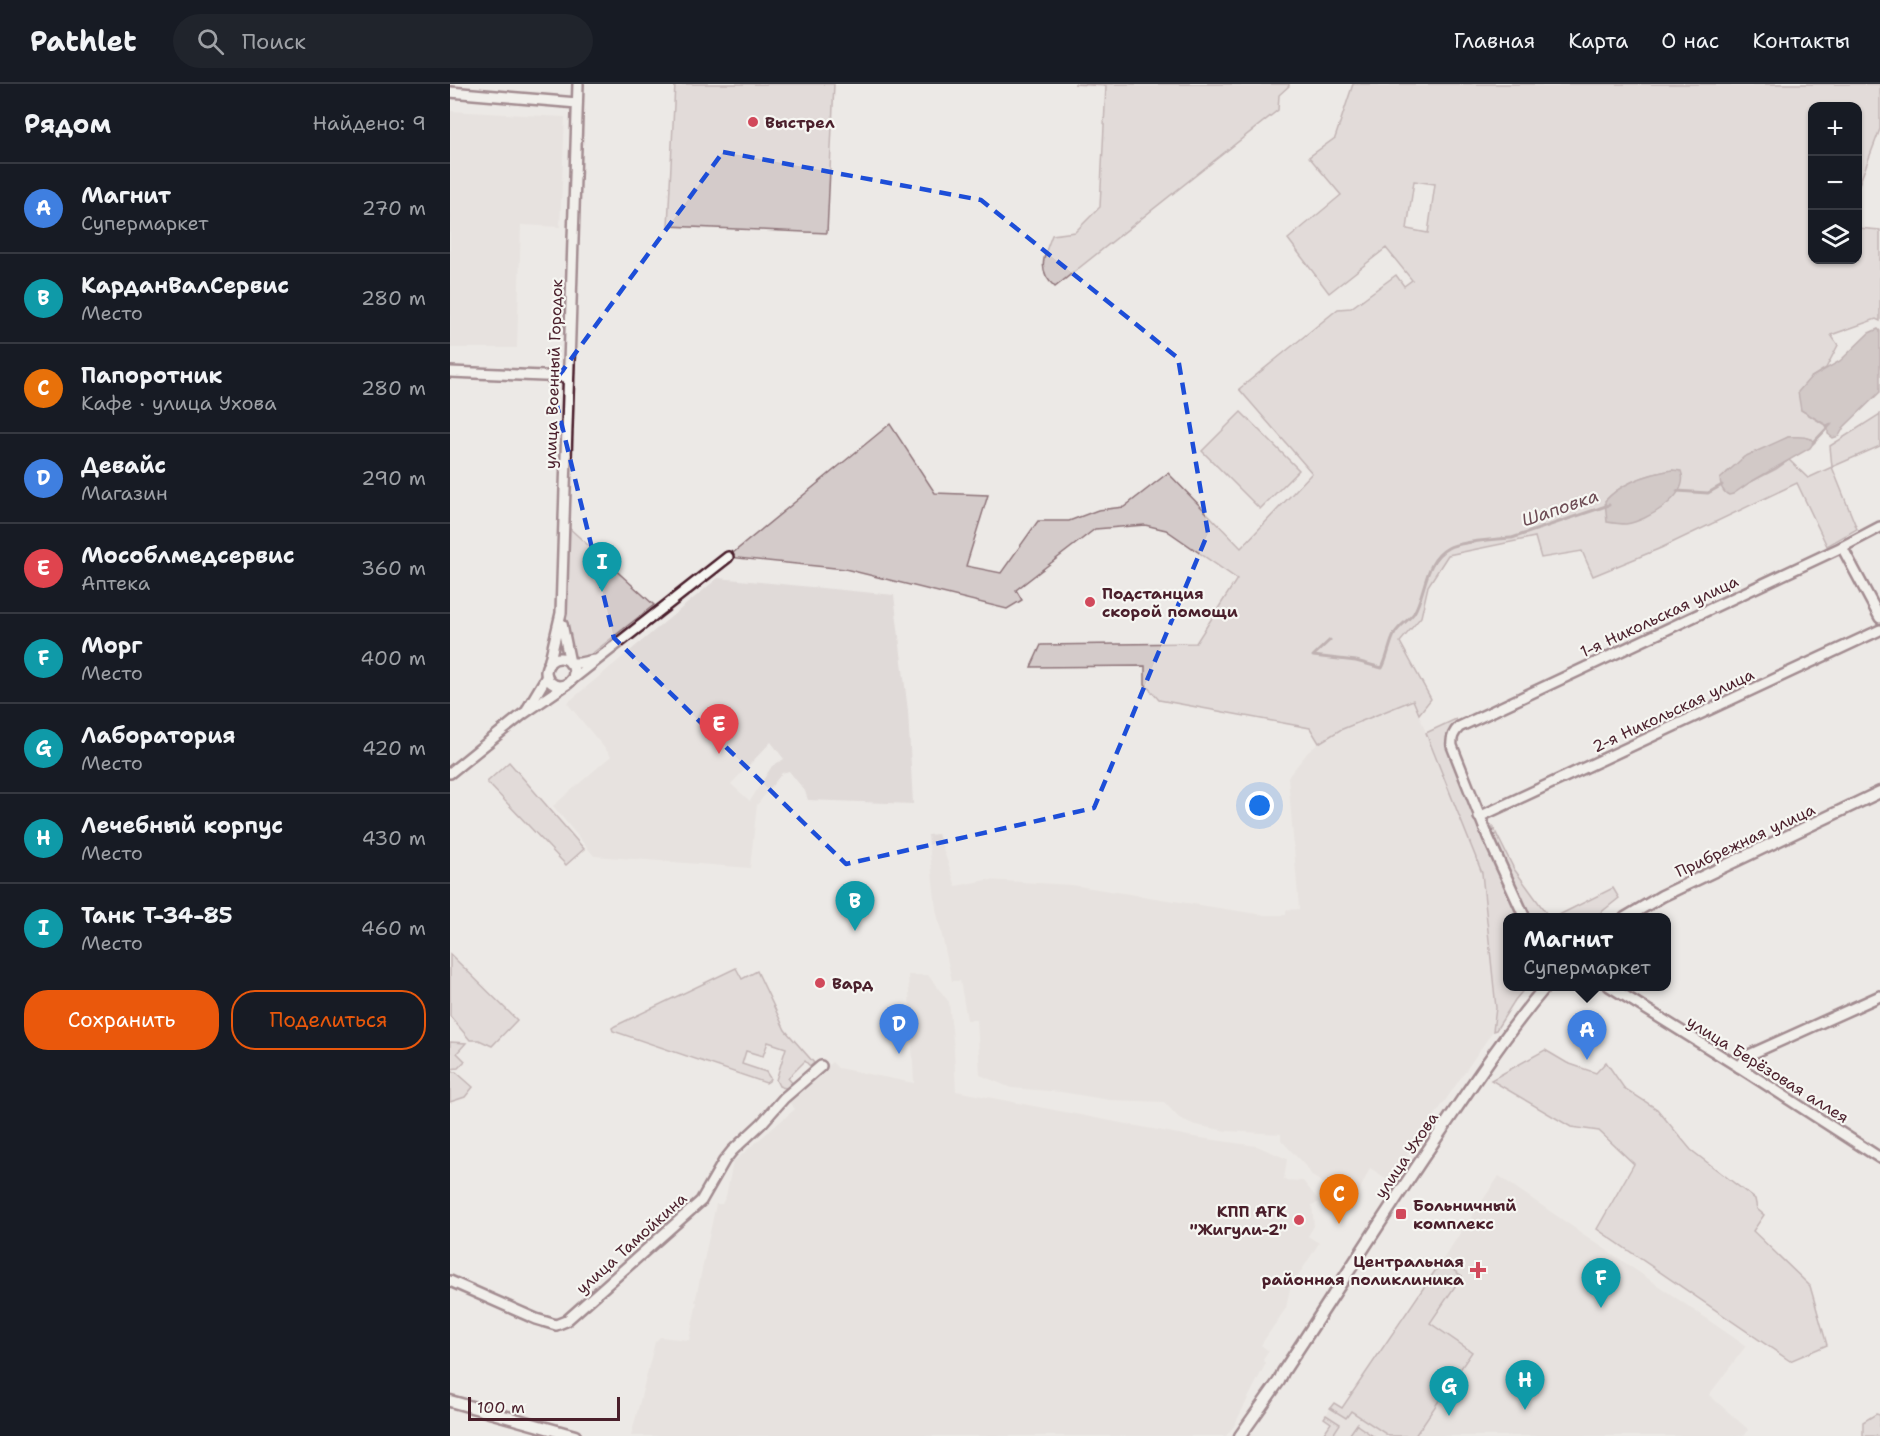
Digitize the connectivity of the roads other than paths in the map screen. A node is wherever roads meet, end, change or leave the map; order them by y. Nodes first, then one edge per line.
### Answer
1 (578, 84) edge
2 (450, 92) edge
3 (577, 102) junction
4 (450, 372) edge
5 (568, 377) junction
6 (1880, 527) edge
7 (1842, 547) junction
8 (728, 557) dead end
9 (561, 613) junction
10 (1880, 618) edge
11 (1880, 630) edge
12 (601, 658) junction
13 (570, 663) junction
14 (549, 664) junction
15 (547, 676) junction
16 (568, 682) junction
17 (523, 714) junction
18 (450, 773) edge
19 (1880, 792) edge
20 (1479, 817) junction
21 (1523, 913) edge
22 (1633, 913) edge
23 (1543, 991) edge
24 (1616, 991) edge
25 (1880, 996) edge
26 (821, 1066) dead end
27 (1739, 1067) junction
28 (1880, 1145) edge
29 (1877, 1156) edge
30 (450, 1281) edge
31 (450, 1401) edge
32 (575, 1436) edge
33 (1240, 1436) edge

1 - 3 street, улица Военный Городок
2 - 3 street
3 - 5 street, улица Военный Городок
4 - 5 street
5 - 9 street, улица Военный Городок
6 - 7 street, 1-я Никольская улица
7 - 10 street
7 - 20 street, 1-я Никольская улица
8 - 12 street
9 - 13 street
9 - 14 street, улица Военный Городок
11 - 20 street, 2-я Никольская улица
12 - 13 street
12 - 16 street
13 - 14 street
13 - 16 street
14 - 15 street
15 - 16 street
15 - 17 street
16 - 17 street
17 - 18 street
19 - 22 street, Прибрежная улица
20 - 21 street
23 - 33 street, улица Ухова
24 - 27 street, улица Берёзовая аллея
25 - 27 street
26 - 30 street, улица Тамойкина
27 - 29 street, улица Берёзовая аллея
28 - 29 street
31 - 32 street

